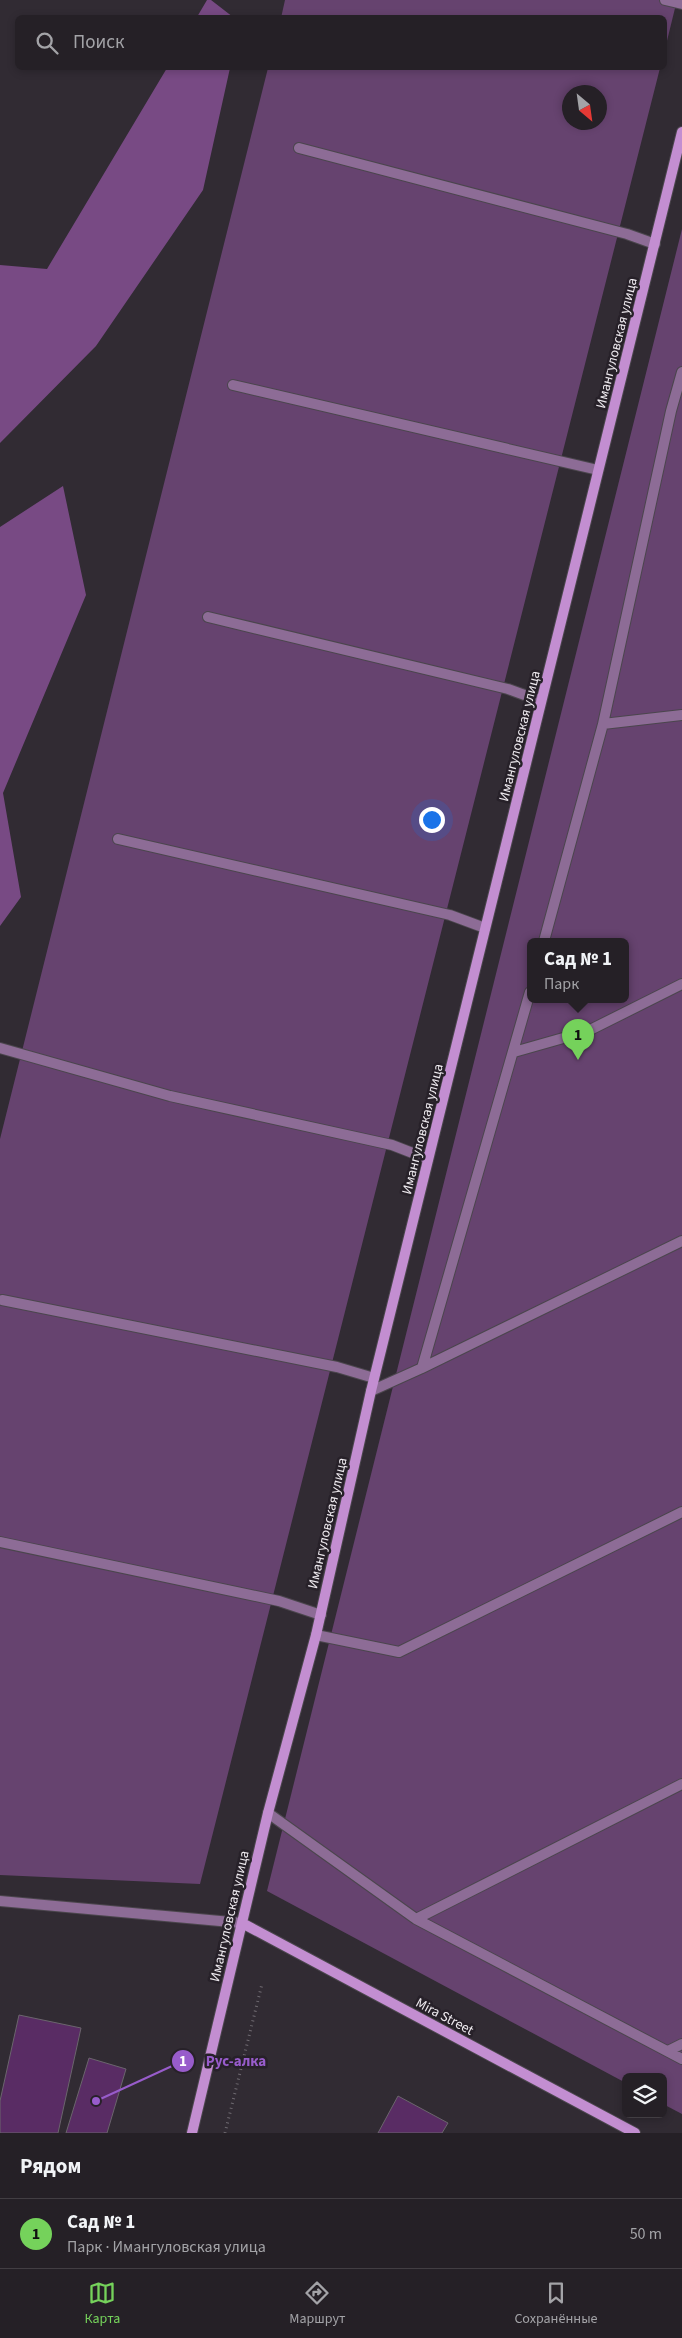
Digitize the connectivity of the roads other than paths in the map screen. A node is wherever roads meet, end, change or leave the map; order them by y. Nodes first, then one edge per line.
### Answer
1 (665, 0) edge
2 (682, 4) edge
3 (682, 132) edge
4 (299, 148) dead end
5 (655, 244) junction
6 (682, 372) edge
7 (234, 385) dead end
8 (682, 408) edge
9 (671, 411) junction
10 (598, 470) junction
11 (208, 617) dead end
12 (541, 701) junction
13 (682, 715) edge
14 (603, 724) junction
15 (118, 839) dead end
16 (485, 928) junction
17 (545, 938) edge
18 (682, 984) edge
19 (527, 1003) edge
20 (0, 1048) edge
21 (514, 1052) junction
22 (428, 1158) junction
23 (682, 1241) edge
24 (2, 1300) dead end
25 (422, 1368) junction
26 (374, 1378) junction
27 (371, 1391) junction
28 (682, 1512) edge
29 (0, 1542) edge
30 (321, 1615) junction
31 (316, 1635) junction
32 (682, 1784) edge
33 (268, 1813) junction
34 (0, 1901) edge
35 (416, 1919) junction
36 (242, 1923) junction
37 (682, 2044) edge
38 (668, 2051) junction
39 (682, 2059) edge
40 (192, 2133) edge
41 (635, 2133) edge

1 - 2 lane
3 - 5 street, Имангуловская улица
4 - 5 lane
5 - 10 street, Имангуловская улица
6 - 9 lane
7 - 10 lane
8 - 9 lane
9 - 14 lane
10 - 12 street, Имангуловская улица
11 - 12 lane
12 - 16 street, Имангуловская улица
13 - 14 lane
14 - 17 lane
15 - 16 lane
16 - 22 street, Имангуловская улица
18 - 21 lane
19 - 21 lane
20 - 22 lane
21 - 25 lane
22 - 26 street, Имангуловская улица
23 - 25 lane
24 - 26 lane
25 - 27 lane
26 - 27 street, Имангуловская улица
27 - 30 street, Имангуловская улица
28 - 31 lane
29 - 30 lane
30 - 31 street, Имангуловская улица
31 - 33 street, Имангуловская улица
32 - 35 lane
33 - 35 lane
33 - 36 street, Имангуловская улица
34 - 36 lane
35 - 38 lane
36 - 40 street, Имангуловская улица
36 - 41 street, Mira Street
37 - 38 lane
38 - 39 lane

